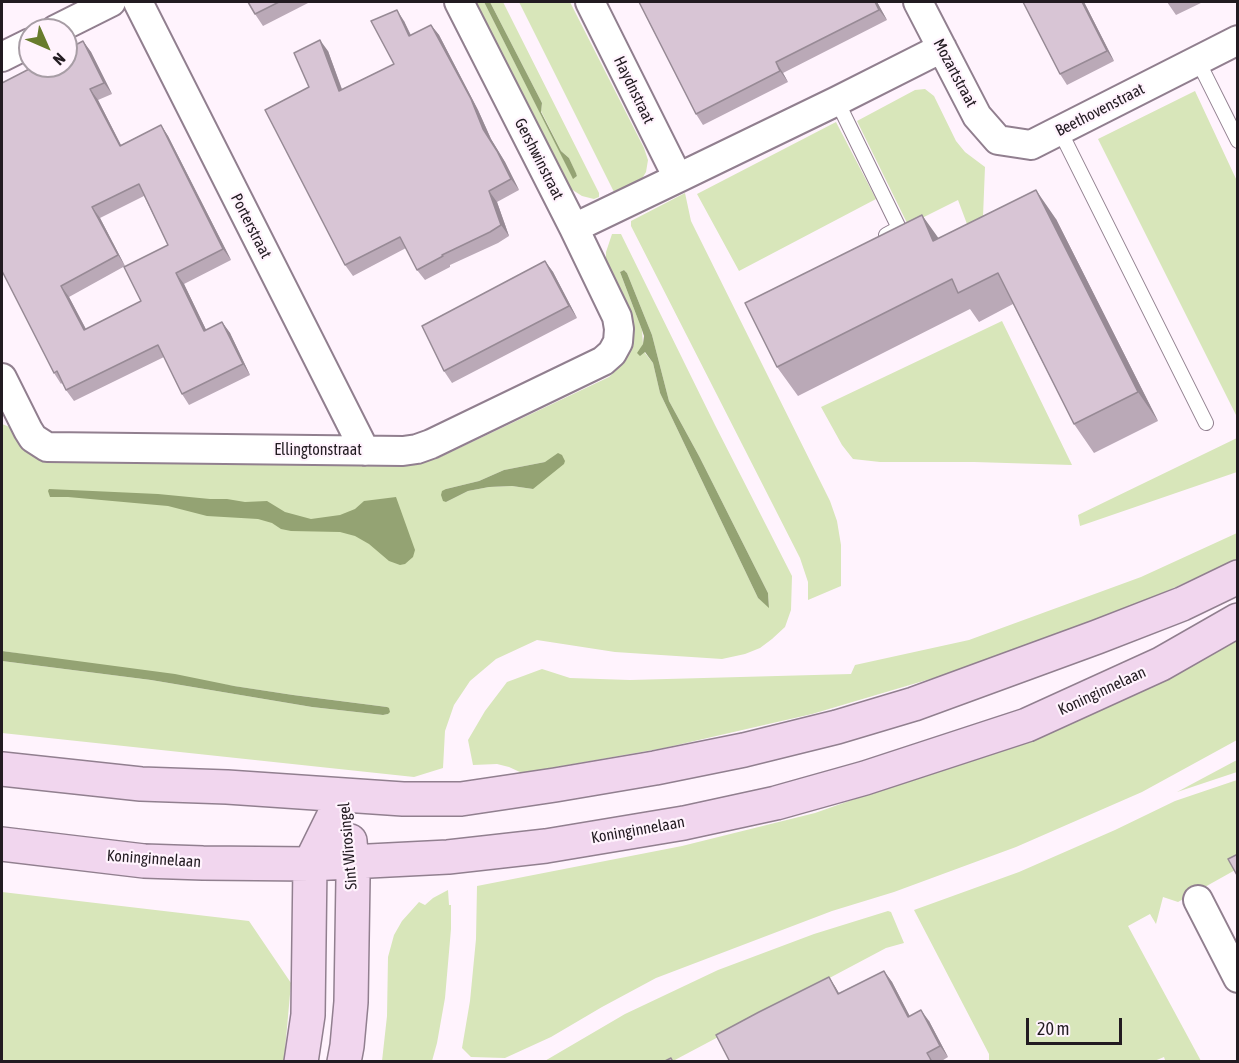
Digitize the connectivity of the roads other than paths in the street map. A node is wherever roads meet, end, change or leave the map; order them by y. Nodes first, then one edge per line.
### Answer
1 (111, 2) edge
2 (138, 2) edge
3 (459, 2) edge
4 (590, 2) edge
5 (918, 2) edge
6 (78, 18) edge
7 (1238, 40) edge
8 (18, 48) edge
9 (942, 48) junction
10 (2, 57) edge
11 (1198, 61) junction
12 (837, 101) junction
13 (1060, 130) junction
14 (998, 140) joint
15 (1238, 141) edge
16 (678, 178) junction
17 (574, 228) junction
18 (875, 241) edge
19 (617, 316) joint
20 (2, 378) edge
21 (1206, 423) dead end
22 (365, 450) junction
23 (1238, 577) edge
24 (1238, 620) edge
25 (2, 769) edge
26 (344, 795) junction
27 (2, 844) edge
28 (352, 862) junction
29 (310, 864) junction
30 (1198, 900) dead end
31 (1238, 978) edge
32 (301, 1062) edge
33 (344, 1062) edge

1 - 6 street
2 - 22 street, Porterstraat
3 - 17 street, Gershwinstraat
4 - 16 street, Haydnstraat
5 - 9 street, Mozartstraat
7 - 11 street, Beethovenstraat
8 - 10 street
9 - 12 street
9 - 14 street, Mozartstraat
11 - 13 street, Beethovenstraat
11 - 15 lane
12 - 16 street
12 - 18 lane
13 - 14 street, Beethovenstraat
13 - 21 lane
16 - 17 street
17 - 19 street, Gershwinstraat
19 - 22 street, Ellingtonstraat
20 - 22 street, Ellingtonstraat
23 - 26 main road
24 - 28 main road, Koninginnelaan
25 - 26 main road
26 - 28 main road, Sint Wirosingel
26 - 29 main road, Sint Wirosingel
27 - 29 main road, Koninginnelaan
28 - 29 main road, Koninginnelaan
28 - 33 main road, Sint Wirosingel
29 - 32 main road, Sint Wirosingel
30 - 31 street

